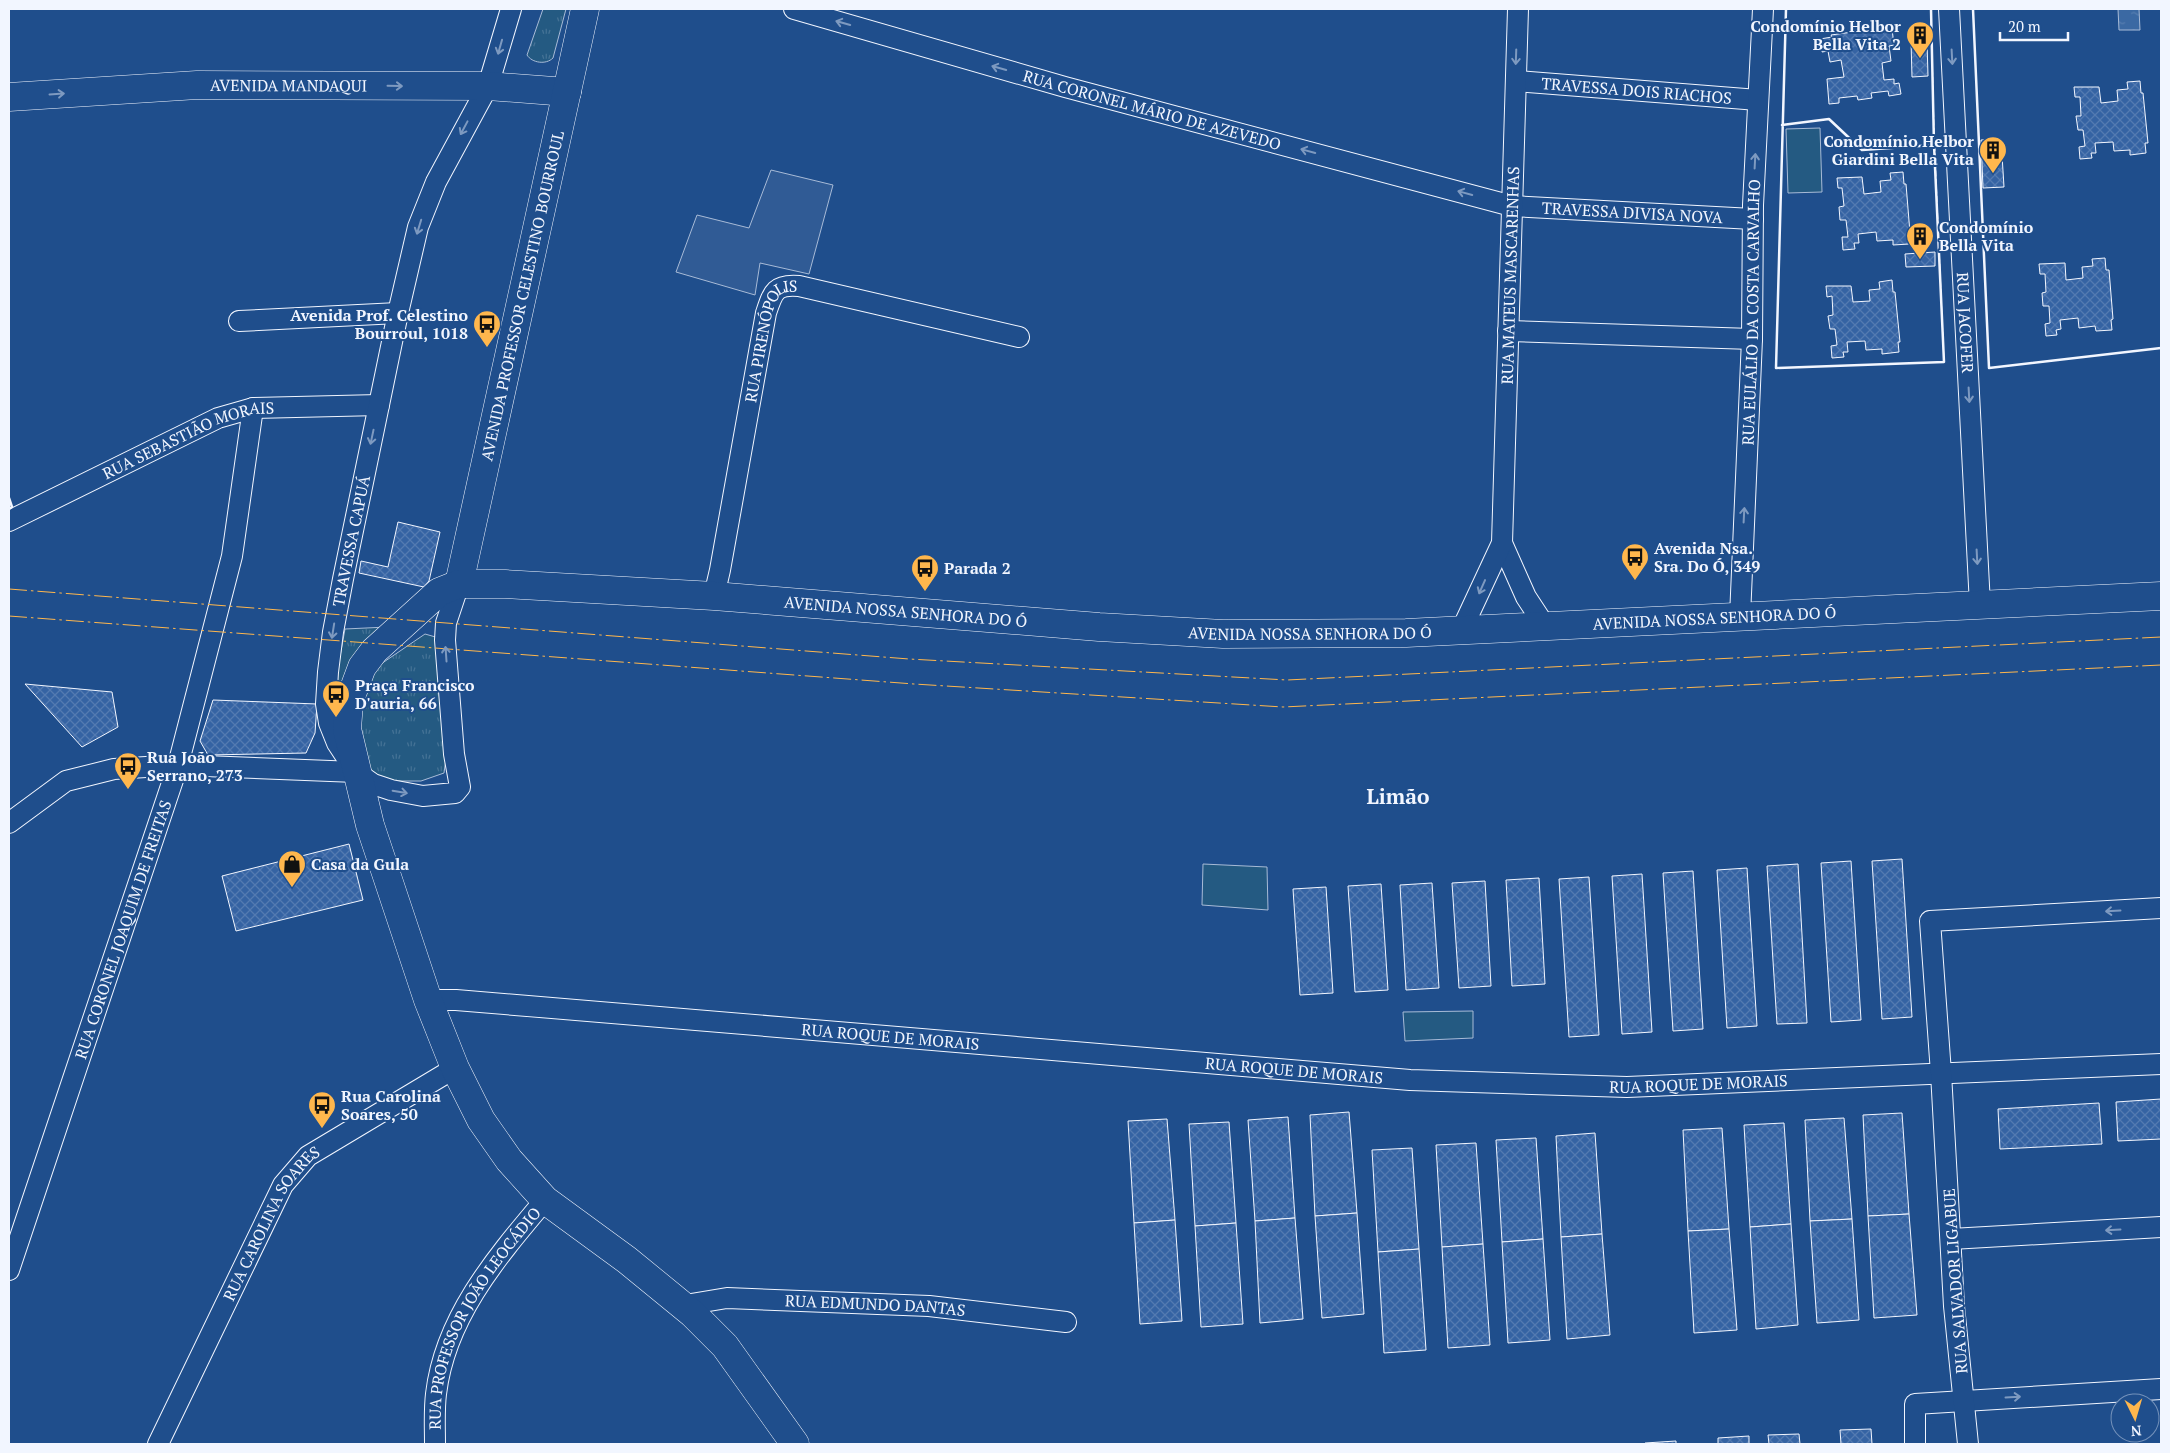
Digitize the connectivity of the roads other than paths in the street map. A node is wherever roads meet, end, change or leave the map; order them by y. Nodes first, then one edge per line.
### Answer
1 (511, 9) edge
2 (585, 9) edge
3 (794, 9) edge
4 (1518, 9) edge
5 (1763, 9) edge
6 (1949, 9) edge
7 (1516, 81) junction
8 (488, 86) junction
9 (568, 92) junction
10 (9, 97) edge
11 (1758, 100) junction
12 (1512, 206) junction
13 (1753, 219) junction
14 (398, 313) junction
15 (239, 321) dead end
16 (1508, 331) junction
17 (1019, 337) dead end
18 (1752, 339) junction
19 (379, 405) junction
20 (253, 408) junction
21 (9, 521) edge
22 (1502, 543) junction
23 (459, 584) junction
24 (714, 596) junction
25 (2161, 596) edge
26 (1980, 605) junction
27 (1740, 617) junction
28 (1545, 626) junction
29 (1461, 630) junction
30 (178, 765) junction
31 (356, 772) junction
32 (9, 823) edge
33 (2161, 908) edge
34 (428, 1000) junction
35 (2161, 1064) edge
36 (455, 1068) junction
37 (1941, 1073) junction
38 (546, 1200) junction
39 (2161, 1227) edge
40 (1951, 1239) junction
41 (9, 1270) edge
42 (685, 1305) junction
43 (1066, 1322) dead end
44 (2161, 1389) edge
45 (1964, 1401) junction
46 (158, 1444) edge
47 (435, 1444) edge
48 (795, 1444) edge
49 (1915, 1444) edge
50 (1968, 1444) edge

1 -> 8 street, TRAVESSA CAPUÁ
2 - 9 main road, AVENIDA PROFESSOR CELESTINO BOURROUL
12 -> 3 street, RUA CORONEL MÁRIO DE AZEVEDO
4 -> 7 street, RUA MATEUS MASCARENHAS
5 - 11 street, RUA EULÁLIO DA COSTA CARVALHO
6 -> 26 street, RUA JACOFER
7 - 11 street, TRAVESSA DOIS RIACHOS
7 - 12 street, RUA MATEUS MASCARENHAS
8 - 9 main road, AVENIDA MANDAQUI
10 -> 8 main road, AVENIDA MANDAQUI
8 -> 14 street, TRAVESSA CAPUÁ
9 - 23 main road, AVENIDA PROFESSOR CELESTINO BOURROUL
13 -> 11 street, RUA EULÁLIO DA COSTA CARVALHO
12 - 13 street, TRAVESSA DIVISA NOVA
12 - 16 street, RUA MATEUS MASCARENHAS
13 - 18 street, RUA EULÁLIO DA COSTA CARVALHO
14 - 15 street
14 - 19 street, TRAVESSA CAPUÁ
16 - 18 street
16 - 22 street, RUA MATEUS MASCARENHAS
17 - 24 street, RUA PIRENÓPOLIS
27 -> 18 street, RUA EULÁLIO DA COSTA CARVALHO
19 - 20 street, RUA SEBASTIÃO MORAIS
19 -> 31 street, TRAVESSA CAPUÁ
20 - 21 street, RUA SEBASTIÃO MORAIS
20 - 30 street, RUA CORONEL JOAQUIM DE FREITAS
22 - 28 street, RUA MATEUS MASCARENHAS
22 -> 29 street, RUA MATEUS MASCARENHAS
23 - 24 main road, AVENIDA NOSSA SENHORA DO Ó
23 - 31 main road
31 -> 23 street
24 - 29 main road, AVENIDA NOSSA SENHORA DO Ó
25 - 26 main road, AVENIDA NOSSA SENHORA DO Ó
26 - 27 main road, AVENIDA NOSSA SENHORA DO Ó
27 - 28 main road, AVENIDA NOSSA SENHORA DO Ó
28 - 29 main road, AVENIDA NOSSA SENHORA DO Ó
30 - 31 street
30 - 32 street
30 - 41 street, RUA CORONEL JOAQUIM DE FREITAS
31 - 34 main road
33 -> 37 street, RUA SALVADOR LIGABUE
34 - 36 main road
34 - 37 street, RUA ROQUE DE MORAIS
35 - 37 street, RUA ROQUE DE MORAIS
36 - 38 main road
36 - 46 street, RUA CAROLINA SOARES
37 - 40 street, RUA SALVADOR LIGABUE
38 - 42 main road
38 - 47 street, RUA PROFESSOR JOÃO LEOCÁDIO
39 -> 40 street
40 - 45 street, RUA SALVADOR LIGABUE
42 - 43 street, RUA EDMUNDO DANTAS
42 - 48 main road
45 -> 44 street
45 - 49 street
45 - 50 street, RUA SALVADOR LIGABUE

